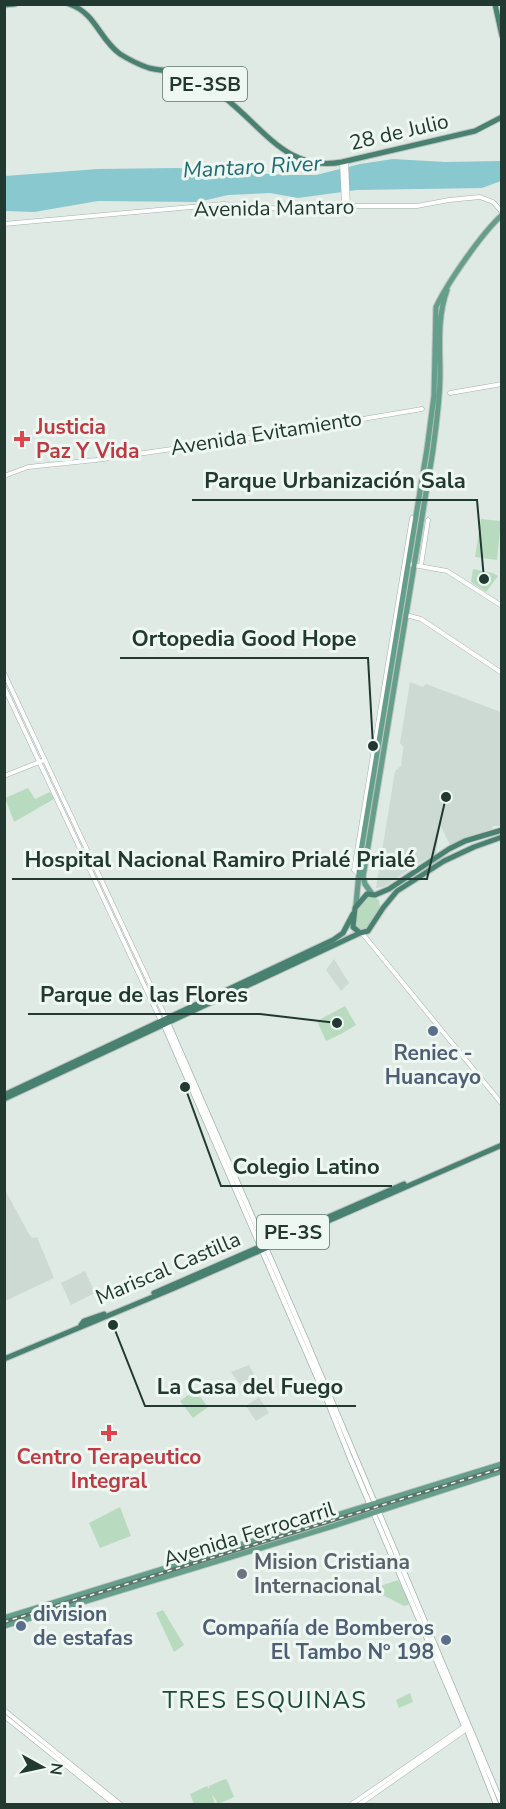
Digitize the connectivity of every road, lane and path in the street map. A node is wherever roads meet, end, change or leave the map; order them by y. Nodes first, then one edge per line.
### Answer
1 (15, 4) edge
2 (69, 4) edge
3 (495, 4) edge
4 (4, 5) edge
5 (501, 36) edge
6 (501, 117) edge
7 (344, 164) junction
8 (346, 206) junction
9 (501, 214) edge
10 (4, 224) edge
11 (501, 384) edge
12 (450, 393) dead end
13 (422, 409) dead end
14 (4, 476) edge
15 (412, 518) dead end
16 (428, 520) dead end
17 (411, 564) junction
18 (421, 565) junction
19 (501, 606) edge
20 (406, 615) junction
21 (4, 673) edge
22 (501, 673) edge
23 (4, 687) edge
24 (43, 761) junction
25 (4, 776) edge
26 (501, 830) edge
27 (501, 837) edge
28 (422, 872) junction
29 (359, 875) junction
30 (374, 894) junction
31 (356, 905) junction
32 (383, 908) junction
33 (353, 914) junction
34 (369, 929) junction
35 (361, 933) junction
36 (370, 942) junction
37 (165, 1022) junction
38 (4, 1095) edge
39 (4, 1099) edge
40 (501, 1104) edge
41 (501, 1144) edge
42 (263, 1248) junction
43 (4, 1359) edge
44 (501, 1464) edge
45 (501, 1471) edge
46 (372, 1503) junction
47 (376, 1512) junction
48 (4, 1618) edge
49 (4, 1626) edge
50 (4, 1710) edge
51 (4, 1716) edge
52 (467, 1728) junction
53 (56, 1756) junction
54 (114, 1804) edge
55 (120, 1804) edge
56 (352, 1804) edge
57 (360, 1804) edge
58 (496, 1804) edge
59 (501, 1804) edge

1 - 4 highway
2 - 7 highway, 28 de Julio / PE-3SB
3 - 5 highway
6 - 7 highway, 28 de Julio / PE-3SB
7 - 8 street
8 - 9 street, Avenida Mantaro
8 - 10 street, Avenida Mantaro
9 - 17 main road
11 - 12 street
13 - 14 street, Avenida Evitamiento
15 - 29 street
16 - 18 street
17 - 18 street
17 - 20 main road
17 - 29 main road
18 - 19 street
20 - 22 street
20 - 30 main road
21 - 24 street
23 - 24 street
24 - 25 street
24 - 37 street
26 - 28 highway
27 - 28 highway
28 - 30 highway
28 - 32 highway
29 - 31 main road
30 - 31 highway
30 - 32 highway
31 - 33 highway
32 - 34 highway
33 - 35 highway
33 - 37 highway
34 - 35 highway
34 - 36 street
35 - 36 street
35 - 37 highway
36 - 40 street
37 - 38 highway
37 - 39 highway
37 - 42 main road
41 - 42 highway, Mariscal Castilla / PE-3S
42 - 43 highway, Mariscal Castilla / PE-3S
42 - 46 main road
44 - 46 main road, Avenida Ferrocarril
45 - 47 main road, Avenida Ferrocarril
46 - 47 main road
46 - 48 main road, Avenida Ferrocarril
47 - 49 main road, Avenida Ferrocarril
47 - 52 main road
50 - 53 street
51 - 53 street
52 - 56 street
52 - 57 street
52 - 58 main road
52 - 59 main road
53 - 54 street
53 - 55 street

